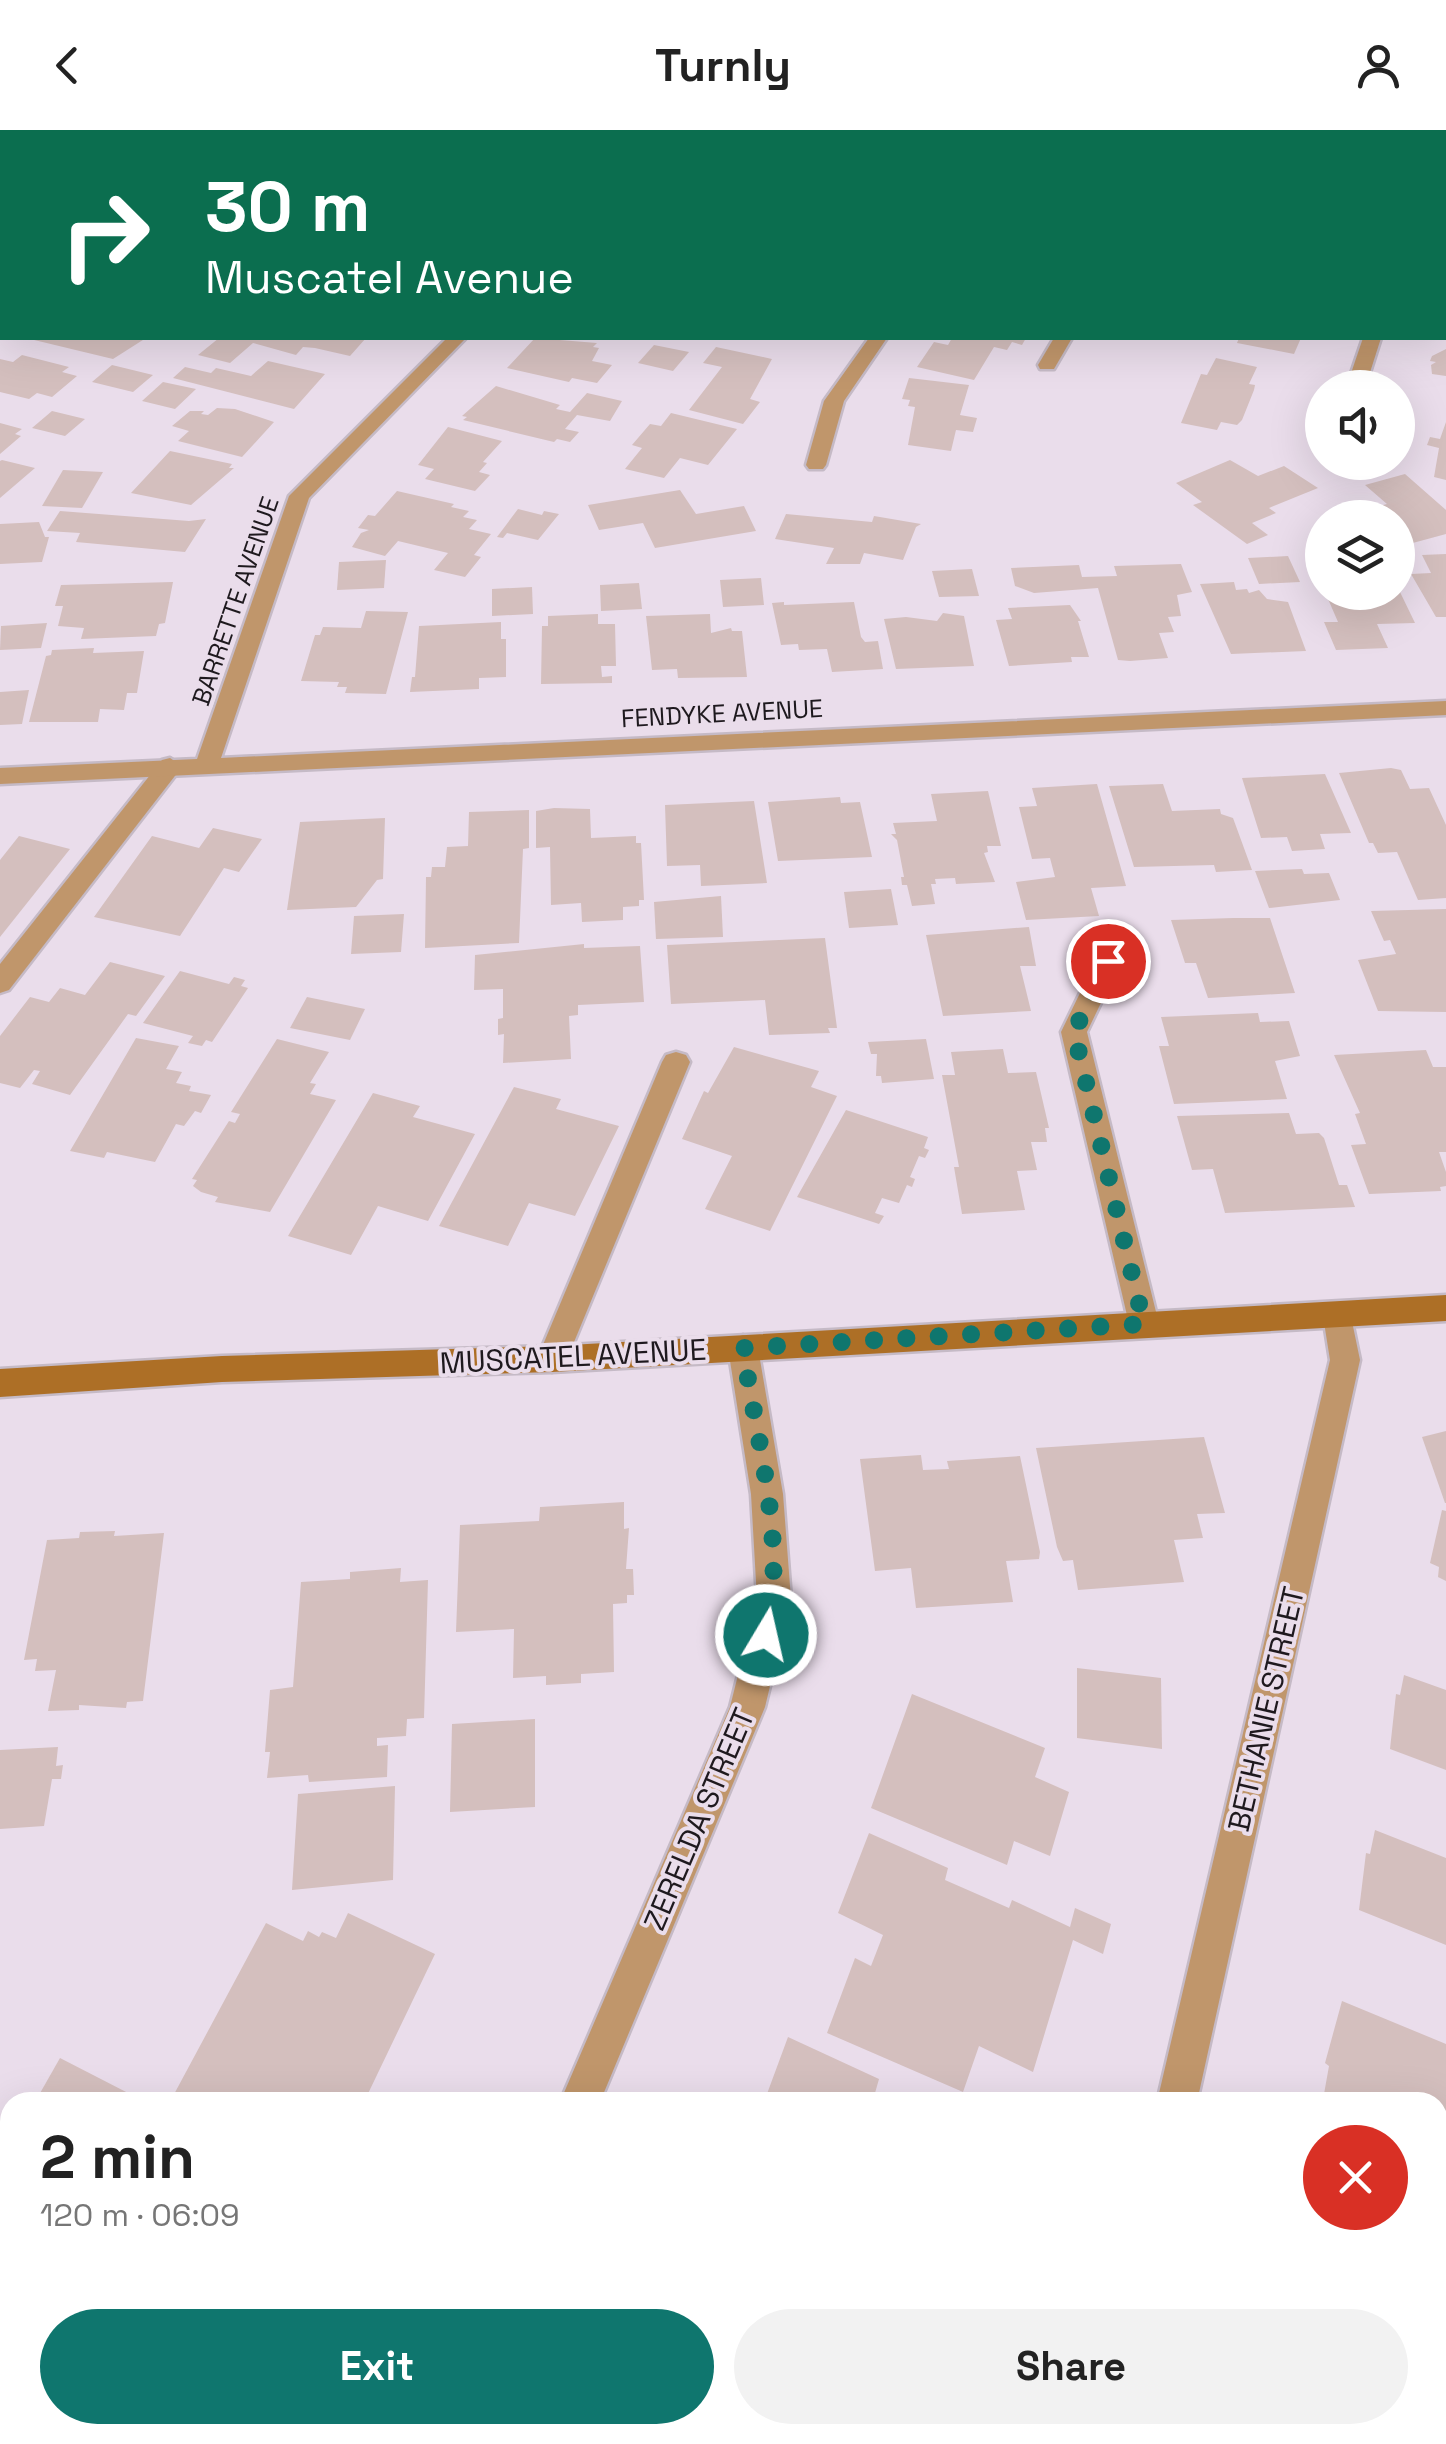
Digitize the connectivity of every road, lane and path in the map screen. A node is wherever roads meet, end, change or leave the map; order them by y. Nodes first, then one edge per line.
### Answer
1 (455, 340) edge
2 (877, 340) edge
3 (1062, 340) edge
4 (1371, 340) edge
5 (1047, 365) dead end
6 (1361, 370) edge
7 (816, 465) dead end
8 (1446, 708) edge
9 (207, 764) junction
10 (170, 766) junction
11 (0, 776) edge
12 (1108, 961) dead end
13 (0, 983) edge
14 (676, 1062) dead end
15 (1446, 1308) edge
16 (1338, 1316) junction
17 (1144, 1324) junction
18 (743, 1348) junction
19 (552, 1359) junction
20 (0, 1382) edge
21 (584, 2092) edge
22 (1179, 2092) edge

1 - 9 street, BARRETTE AVENUE
2 - 7 street
3 - 5 street
4 - 6 street
8 - 9 street, FENDYKE AVENUE
9 - 10 street, FENDYKE AVENUE
10 - 11 street, FENDYKE AVENUE
10 - 13 street
12 - 17 street
14 - 19 street
15 - 16 street, MUSCATEL AVENUE
16 - 17 street, MUSCATEL AVENUE
16 - 22 street, BETHANIE STREET
17 - 18 street, MUSCATEL AVENUE
18 - 19 street, MUSCATEL AVENUE
18 - 21 street, ZERELDA STREET
19 - 20 street, MUSCATEL AVENUE

